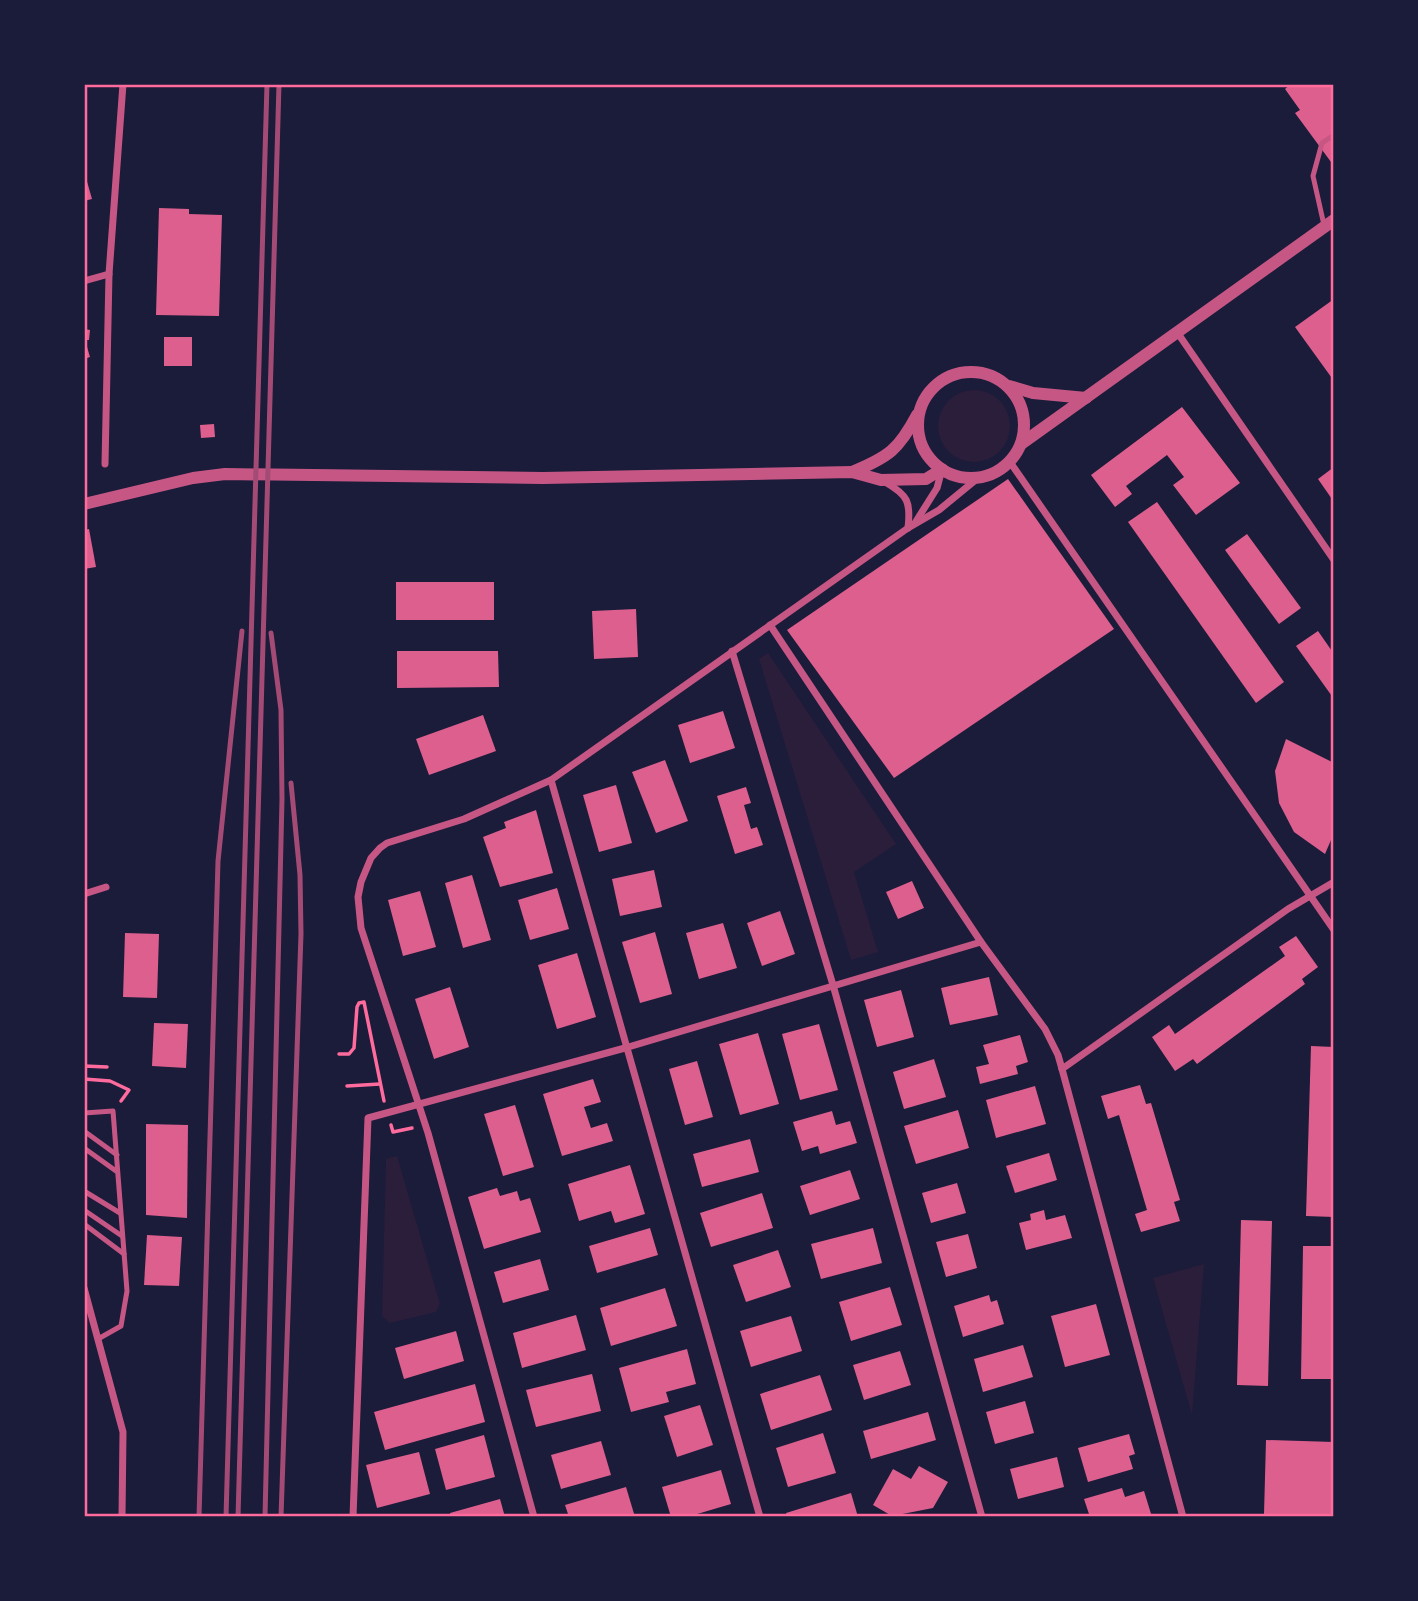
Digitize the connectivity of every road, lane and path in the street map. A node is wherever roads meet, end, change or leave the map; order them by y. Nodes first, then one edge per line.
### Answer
1 (123, 84) edge
2 (1334, 135) edge
3 (1329, 223) edge
4 (109, 274) junction
5 (84, 281) edge
6 (1176, 331) junction
7 (1009, 386) junction
8 (1086, 398) junction
9 (920, 410) junction
10 (1021, 444) junction
11 (1010, 462) junction
12 (105, 464) dead end
13 (942, 470) junction
14 (852, 472) junction
15 (978, 478) junction
16 (881, 480) junction
17 (84, 503) edge
18 (911, 526) junction
19 (1334, 560) edge
20 (770, 625) junction
21 (732, 651) junction
22 (551, 780) junction
23 (1334, 882) edge
24 (106, 887) dead end
25 (84, 894) edge
26 (1310, 895) junction
27 (1334, 930) edge
28 (981, 942) junction
29 (833, 985) junction
30 (625, 1048) junction
31 (339, 1054) dead end
32 (84, 1066) edge
33 (107, 1067) dead end
34 (1062, 1069) junction
35 (84, 1079) edge
36 (380, 1084) junction
37 (347, 1086) dead end
38 (129, 1090) dead end
39 (419, 1104) junction
40 (84, 1113) edge
41 (388, 1113) junction
42 (84, 1131) edge
43 (428, 1133) junction
44 (84, 1148) edge
45 (117, 1155) junction
46 (116, 1171) junction
47 (84, 1191) edge
48 (84, 1210) edge
49 (120, 1214) junction
50 (84, 1224) edge
51 (122, 1236) junction
52 (124, 1254) junction
53 (84, 1288) edge
54 (98, 1339) junction
55 (122, 1517) edge
56 (353, 1517) edge
57 (534, 1517) edge
58 (760, 1517) edge
59 (982, 1517) edge
60 (1183, 1517) edge

1 - 4 street
2 - 3 lane
3 - 6 street
4 - 5 street
4 - 12 street
6 - 8 street
6 - 19 street
7 - 8 street
7 - 9 street
7 - 10 street
8 - 10 street
9 - 13 street
9 - 14 street
10 - 11 street
11 - 15 street
11 - 26 street
13 - 15 street
13 - 16 street
13 - 18 street
14 - 16 street
14 - 17 street
15 - 18 street
16 - 18 street
18 - 20 street
20 - 21 street
20 - 28 street
21 - 22 street
21 - 29 street
22 - 30 street
22 - 39 street
23 - 26 street
24 - 25 street
26 - 27 street
26 - 34 street
28 - 29 street
28 - 34 street
29 - 30 street
29 - 59 street
30 - 39 street
30 - 58 street
31 - 36 path
32 - 33 path
34 - 60 street
35 - 38 path
36 - 37 path
36 - 41 path
39 - 41 street
39 - 43 street
40 - 45 lane
41 - 43 path
41 - 56 street
42 - 45 lane
43 - 57 street
44 - 46 lane
45 - 46 lane
46 - 49 lane
47 - 49 lane
48 - 51 lane
49 - 51 lane
50 - 52 lane
51 - 52 lane
52 - 54 lane
53 - 54 street
54 - 55 street

